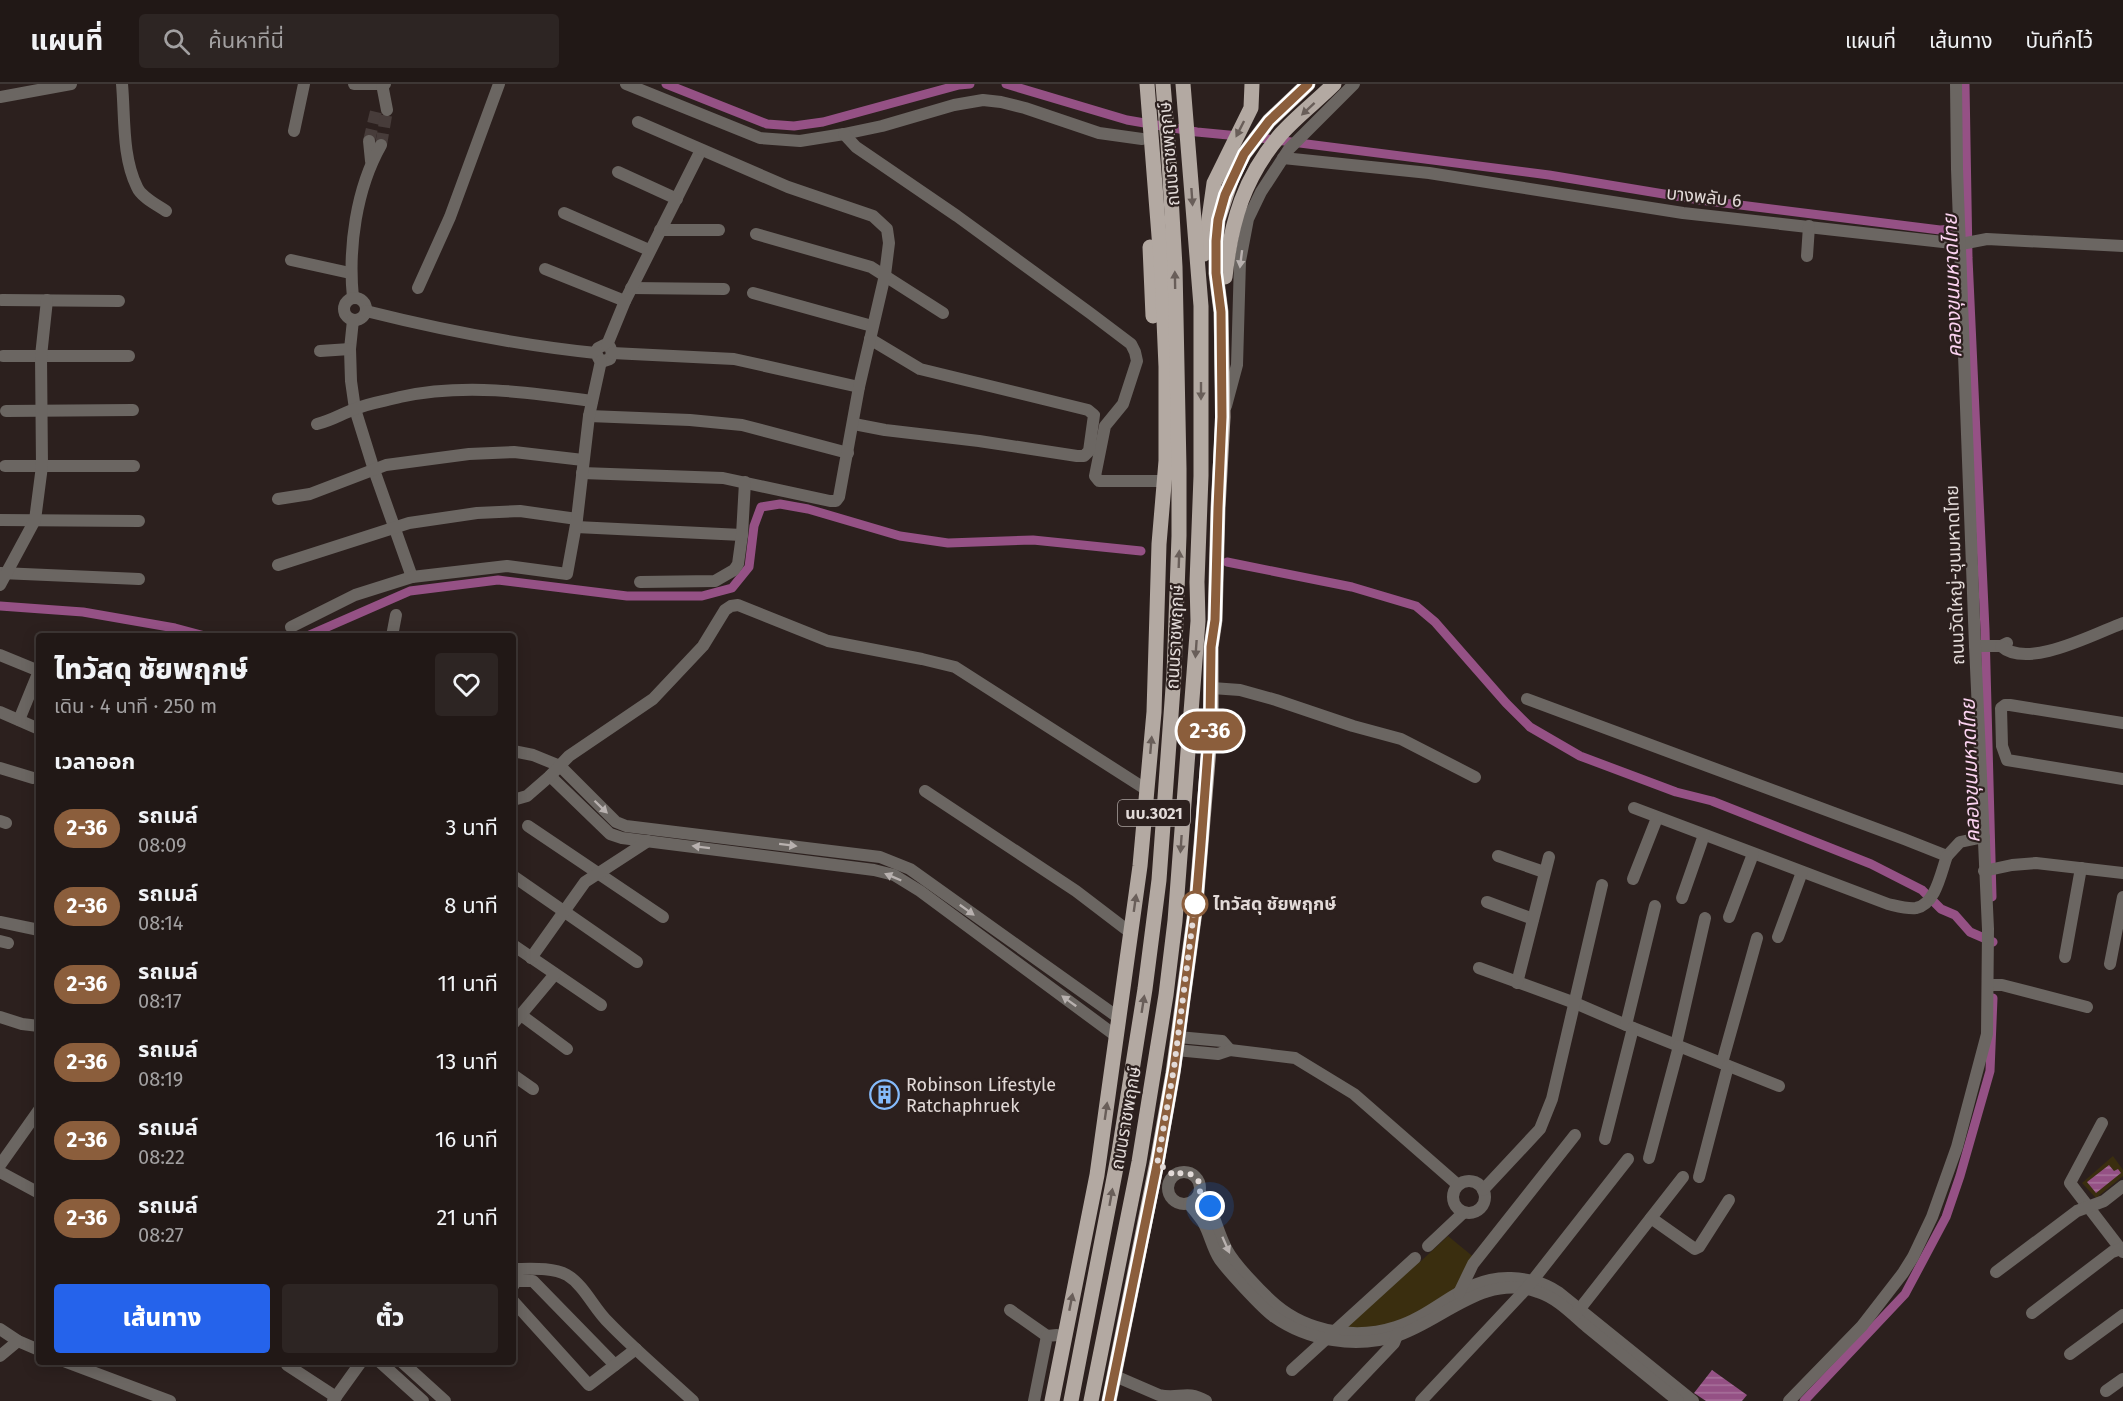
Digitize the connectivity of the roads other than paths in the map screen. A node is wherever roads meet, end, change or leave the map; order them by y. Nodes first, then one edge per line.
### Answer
1 (71, 84) edge
2 (122, 84) edge
3 (303, 84) edge
4 (354, 84) edge
5 (499, 84) edge
6 (626, 84) edge
7 (1140, 84) edge
8 (1163, 84) edge
9 (1183, 84) edge
10 (1252, 84) edge
11 (1308, 84) edge
12 (1334, 84) edge
13 (1354, 84) edge
14 (1956, 84) edge
15 (383, 87) edge
16 (0, 97) edge
17 (382, 108) tunnel mouth
18 (638, 122) dead end
19 (1141, 126) junction
20 (294, 131) dead end
21 (844, 134) junction
22 (375, 143) tunnel mouth
23 (701, 150) junction
24 (1286, 153) junction
25 (618, 172) dead end
26 (677, 199) junction
27 (166, 211) dead end
28 (564, 213) dead end
29 (1809, 226) junction
30 (660, 230) junction
31 (719, 230) dead end
32 (756, 234) dead end
33 (1963, 242) junction
34 (2123, 246) edge
35 (649, 250) junction
36 (1807, 256) dead end
37 (291, 260) dead end
38 (545, 269) dead end
39 (350, 273) junction
40 (885, 275) junction
41 (418, 288) dead end
42 (631, 288) junction
43 (724, 289) dead end
44 (753, 293) dead end
45 (353, 298) junction
46 (2, 300) dead end
47 (47, 300) junction
48 (119, 301) dead end
49 (625, 301) junction
50 (1201, 306) junction
51 (366, 311) junction
52 (1221, 312) junction
53 (943, 313) dead end
54 (353, 320) junction
55 (872, 326) junction
56 (870, 339) junction
57 (350, 349) junction
58 (610, 349) junction
59 (320, 351) dead end
60 (3, 356) dead end
61 (41, 356) junction
62 (129, 356) dead end
63 (599, 357) junction
64 (859, 387) junction
65 (592, 400) junction
66 (355, 409) junction
67 (133, 410) dead end
68 (6, 411) dead end
69 (42, 411) junction
70 (589, 416) junction
71 (1222, 417) junction
72 (317, 424) dead end
73 (854, 424) junction
74 (848, 453) junction
75 (583, 460) junction
76 (5, 466) dead end
77 (42, 466) junction
78 (134, 466) dead end
79 (374, 470) junction
80 (582, 473) junction
81 (1158, 481) junction
82 (745, 482) junction
83 (278, 499) dead end
84 (0, 520) edge
85 (35, 520) junction
86 (138, 522) dead end
87 (577, 523) junction
88 (394, 526) junction
89 (742, 535) junction
90 (1159, 544) junction
91 (278, 565) dead end
92 (4, 573) edge
93 (412, 577) junction
94 (139, 579) dead end
95 (640, 582) dead end
96 (1197, 582) junction
97 (0, 585) edge
98 (396, 615) dead end
99 (2123, 623) edge
100 (291, 627) dead end
101 (393, 633) edge
102 (1989, 646) junction
103 (1211, 647) junction
104 (0, 655) edge
105 (36, 670) edge
106 (36, 678) edge
107 (1212, 688) junction
108 (1527, 699) dead end
109 (0, 712) edge
110 (19, 720) junction
111 (2123, 723) edge
112 (36, 728) edge
113 (516, 752) edge
114 (1167, 761) junction
115 (560, 766) junction
116 (0, 768) edge
117 (550, 776) junction
118 (1475, 777) dead end
119 (33, 778) dead end
120 (2123, 779) edge
121 (1147, 790) junction
122 (925, 791) dead end
123 (516, 799) edge
124 (1634, 808) dead end
125 (1656, 818) junction
126 (528, 826) dead end
127 (1704, 835) junction
128 (1984, 837) junction
129 (648, 841) junction
130 (1754, 855) junction
131 (1498, 856) dead end
132 (1549, 856) dead end
133 (1947, 856) junction
134 (1140, 866) junction
135 (2081, 868) junction
136 (1987, 871) junction
137 (1544, 872) junction
138 (1802, 872) junction
139 (598, 873) junction
140 (2123, 873) edge
141 (516, 878) edge
142 (1634, 879) dead end
143 (1602, 885) dead end
144 (924, 886) junction
145 (2123, 897) edge
146 (1682, 898) dead end
147 (1487, 902) dead end
148 (1655, 906) dead end
149 (564, 911) junction
150 (663, 917) dead end
151 (1705, 918) dead end
152 (1729, 918) dead end
153 (1533, 919) junction
154 (0, 922) edge
155 (36, 929) edge
156 (1131, 933) junction
157 (1778, 937) dead end
158 (1757, 938) dead end
159 (516, 947) edge
160 (2066, 957) dead end
161 (531, 958) junction
162 (637, 962) dead end
163 (2110, 964) dead end
164 (1479, 968) dead end
165 (555, 974) junction
166 (1517, 983) junction
167 (1994, 985) junction
168 (1575, 1003) junction
169 (601, 1005) dead end
170 (2087, 1007) dead end
171 (0, 1017) edge
172 (1119, 1018) junction
173 (517, 1020) edge
174 (36, 1026) edge
175 (1629, 1027) junction
176 (1116, 1036) junction
177 (1177, 1044) junction
178 (1678, 1046) junction
179 (567, 1049) dead end
180 (1725, 1064) junction
181 (516, 1077) edge
182 (1779, 1086) dead end
183 (533, 1089) dead end
184 (36, 1118) edge
185 (2102, 1123) dead end
186 (1575, 1135) dead end
187 (1605, 1139) dead end
188 (1649, 1158) dead end
189 (1628, 1159) dead end
190 (0, 1165) edge
191 (1157, 1165) junction
192 (0, 1172) edge
193 (1097, 1175) junction
194 (1174, 1176) junction
195 (1683, 1177) dead end
196 (1699, 1177) dead end
197 (1458, 1185) junction
198 (2123, 1186) edge
199 (1483, 1190) junction
200 (36, 1191) edge
201 (1200, 1193) junction
202 (1729, 1200) dead end
203 (1189, 1204) junction
204 (2088, 1207) junction
205 (1462, 1213) junction
206 (1651, 1218) junction
207 (1428, 1246) dead end
208 (2122, 1250) edge
209 (1415, 1258) dead end
210 (516, 1269) edge
211 (1996, 1272) dead end
212 (516, 1281) edge
213 (1529, 1284) junction
214 (1093, 1293) junction
215 (1460, 1296) junction
216 (516, 1303) edge
217 (1010, 1310) dead end
218 (1577, 1312) junction
219 (2032, 1313) dead end
220 (2123, 1315) edge
221 (0, 1329) edge
222 (1398, 1331) junction
223 (1329, 1335) junction
224 (1047, 1336) junction
225 (1065, 1338) junction
226 (18, 1341) junction
227 (1120, 1346) junction
228 (36, 1349) edge
229 (636, 1349) junction
230 (2070, 1354) dead end
231 (0, 1356) edge
232 (74, 1365) edge
233 (287, 1365) dead end
234 (359, 1365) edge
235 (383, 1365) edge
236 (405, 1365) edge
237 (615, 1365) junction
238 (1292, 1371) dead end
239 (1115, 1376) junction
240 (2123, 1379) edge
241 (2106, 1391) dead end
242 (334, 1399) edge
243 (170, 1401) edge
244 (423, 1401) edge
245 (445, 1401) edge
246 (693, 1401) edge
247 (1034, 1401) edge
248 (1052, 1401) edge
249 (1071, 1401) edge
250 (1091, 1401) edge
251 (1096, 1401) edge
252 (1109, 1401) edge
253 (1206, 1401) edge
254 (1339, 1401) edge
255 (1421, 1401) edge
256 (1678, 1401) edge
257 (1693, 1401) edge
258 (1789, 1401) edge

1 - 16 street
2 - 27 street
3 - 20 street
4 - 15 street
5 - 41 street
6 - 21 street
7 - 19 main road
7 - 90 main road
114 -> 8 main road, ถนนราชพฤกษ์ / นบ.3021
9 -> 50 main road, ถนนราชพฤกษ์ / นบ.3021
10 -> 50 main road
11 - 52 main road
12 -> 52 main road
13 - 24 street
14 - 33 street, ถนนวัดใหญ่-ขุนมหาดไทย
15 - 17 street
18 - 23 street
19 - 21 street
19 - 81 main road
21 - 81 street
22 - 39 street
23 - 26 street
23 - 40 street
24 - 29 street, บางพลับ 6
24 -> 71 street
25 - 26 street
26 - 30 street
28 - 35 street
29 - 33 street, บางพลับ 6
29 - 36 street
30 - 31 street
30 - 35 street
32 - 40 street
33 - 34 street, บางพลับ 6
33 - 102 street, ถนนวัดใหญ่-ขุนมหาดไทย
35 - 42 street
37 - 39 street
38 - 49 street
39 - 45 street
40 - 53 street
40 - 55 street
42 - 43 street
42 - 49 street
44 - 55 street
45 - 51 street
45 - 54 street
46 - 47 street
47 - 48 street
47 - 61 street
49 - 58 street
50 -> 96 main road, ถนนราชพฤกษ์ / นบ.3021
51 - 54 street
51 - 63 street
52 - 71 main road
54 - 57 street
55 - 56 street
56 - 64 street
56 - 73 street
57 - 59 street
57 - 66 street
58 - 63 street
58 - 64 street
60 - 61 street
61 - 62 street
61 - 69 street
63 - 65 street
64 - 73 street
65 - 66 street
65 - 70 street
66 - 72 street
66 - 79 street
67 - 69 street
68 - 69 street
69 - 77 street
70 - 74 street
70 - 75 street
71 - 103 main road
73 - 74 street
74 - 82 street
75 - 79 street
75 - 80 street
76 - 77 street
77 - 78 street
77 - 85 street
79 - 83 street
79 - 88 street
80 - 82 street
80 - 87 street
81 - 90 main road
82 - 89 street
84 - 85 street
85 - 86 street
85 - 92 street
87 - 88 street
87 - 89 street
87 - 93 street
88 - 91 street
88 - 93 street
89 - 95 street
121 -> 90 main road
92 - 94 street
92 - 97 street
93 - 100 street
96 - 103 main road
96 -> 250 main road, ถนนราชพฤกษ์ / นบ.3021
98 - 101 street
99 - 102 street
102 - 128 street, ถนนวัดใหญ่-ขุนมหาดไทย
103 - 107 main road, ถนนราชพฤกษ์ / นบ.3021
104 - 105 street
106 - 110 street
107 - 118 street
107 - 177 main road, ถนนราชพฤกษ์ / นบ.3021
108 - 133 street
109 - 110 street
110 - 112 street
111 - 120 street
113 - 115 street
114 - 134 main road, นบ.3021
214 -> 114 main road, ถนนราชพฤกษ์ / นบ.3021
115 - 117 street
115 - 121 street
115 -> 144 street
116 - 119 street
117 - 123 street
117 - 129 street
121 - 134 main road
122 - 156 street
124 - 125 street
125 - 127 street
125 - 142 street
126 - 139 street
127 - 130 street
127 - 146 street
128 - 133 street
128 - 136 street, ถนนวัดใหญ่-ขุนมหาดไทย
129 - 139 street
144 -> 129 street
130 - 138 street
130 - 152 street
131 - 137 street
132 - 137 street
133 - 138 street
156 -> 134 main road, ถนนราชพฤกษ์ / นบ.3021
135 - 136 street
135 - 140 street
135 - 160 street
136 - 167 street, ถนนวัดใหญ่-ขุนมหาดไทย
137 - 153 street
138 - 157 street
139 - 149 street
139 - 150 street
141 - 149 street
143 - 168 street
144 -> 172 street
176 -> 144 street
145 - 163 street
147 - 153 street
148 - 175 street
149 - 161 street
149 - 162 street
151 - 178 street
153 - 166 street
154 - 155 street
156 - 172 main road, ถนนราชพฤกษ์ / นบ.3021
158 - 180 street
159 - 161 street
161 - 165 street
164 - 166 street
165 - 169 street
165 - 173 street
166 - 168 street
167 - 170 street
167 - 258 street, ถนนวัดใหญ่-ขุนมหาดไทย
168 - 175 street
168 - 199 street
171 - 174 street
172 - 176 main road, ถนนราชพฤกษ์ / นบ.3021
173 - 179 street
175 - 178 street
175 - 187 street
193 -> 176 main road, ถนนราชพฤกษ์ / นบ.3021
177 - 191 main road, ถนนราชพฤกษ์ / นบ.3021
177 - 197 street
178 - 180 street
178 - 188 street
180 - 182 street
180 - 196 street
181 - 183 street
184 - 190 street
185 - 204 street
186 - 215 street
189 - 213 street
191 - 194 street
191 - 227 main road, ถนนราชพฤกษ์ / นบ.3021
192 - 200 street
193 - 214 main road
225 -> 193 main road, ถนนราชพฤกษ์ / นบ.3021
194 - 201 street
194 - 203 street
195 - 206 street
197 - 199 street
197 - 205 street
198 - 204 street
199 - 205 street
201 - 203 street
201 -> 223 street
202 - 206 street
203 - 223 street
204 - 208 street
204 - 211 street
205 - 207 street
206 - 218 street
208 - 219 street
209 - 223 street
210 - 229 street
212 - 237 street
213 - 215 street
213 - 218 street
213 - 255 street
214 - 249 main road, ถนนราชพฤกษ์ / นบ.3021
215 - 222 street
216 - 237 street
217 - 224 street
218 - 256 street
218 - 257 street
220 - 230 street
221 - 226 street
222 - 223 street
222 - 254 street
223 - 238 street
224 - 225 street
224 - 247 street
225 - 248 main road, ถนนราชพฤกษ์ / นบ.3021
226 - 228 street
226 - 231 street
227 - 239 main road, ถนนราชพฤกษ์ / นบ.3021
227 - 251 main road
229 - 237 street
229 - 246 street
232 - 243 street
233 - 242 street
234 - 242 street
235 - 244 street
236 - 245 street
239 - 252 main road, ถนนราชพฤกษ์ / นบ.3021
239 - 253 street
240 - 241 street

